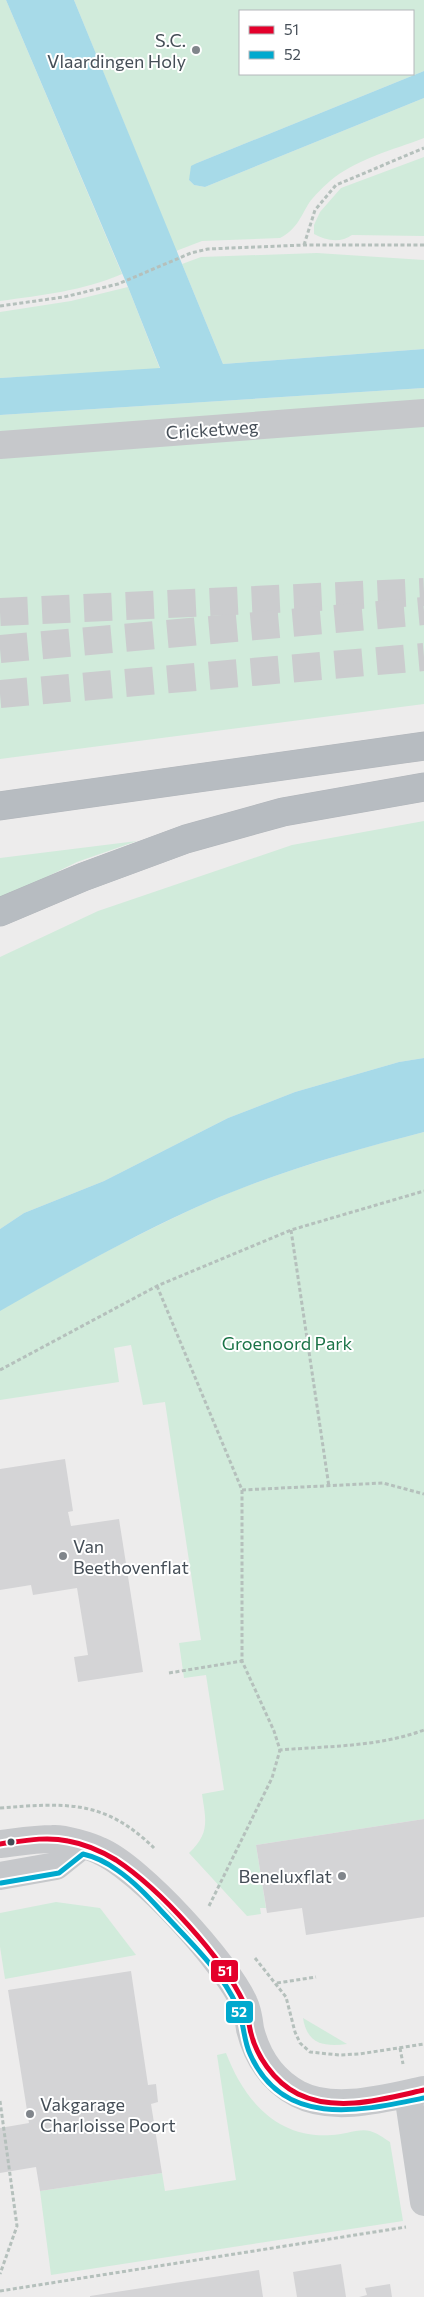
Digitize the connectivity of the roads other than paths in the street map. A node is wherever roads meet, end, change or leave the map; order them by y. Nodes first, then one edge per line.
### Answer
1 (424, 413) edge
2 (0, 445) edge
3 (424, 746) edge
4 (424, 787) edge
5 (0, 806) edge
6 (0, 912) edge
7 (0, 1844) edge
8 (81, 1846) junction
9 (0, 1876) edge
10 (416, 2092) edge
11 (419, 2214) edge

1 - 2 street, Cricketweg
3 - 5 highway
4 - 6 highway
7 - 8 street
8 - 9 street
8 - 10 street
10 - 11 street

